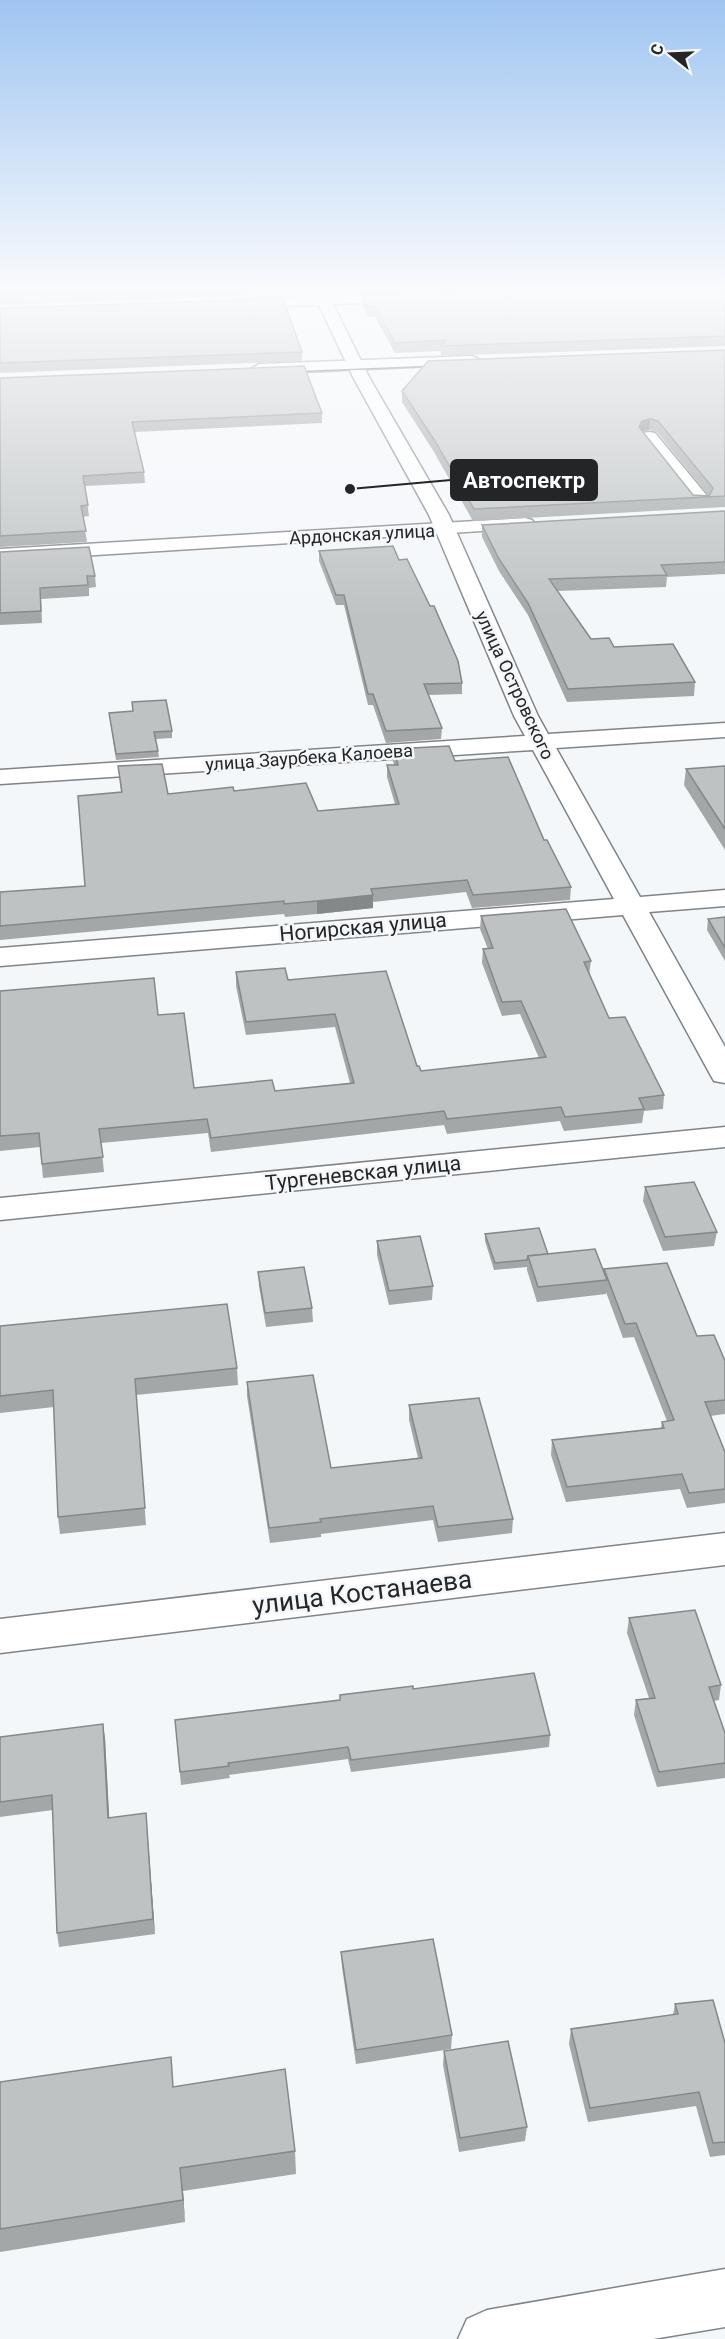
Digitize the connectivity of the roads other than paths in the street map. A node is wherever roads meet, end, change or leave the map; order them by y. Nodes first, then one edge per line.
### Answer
1 (374, 399) edge
2 (649, 437) edge
3 (700, 507) edge
4 (545, 516) edge
5 (442, 522) junction
6 (0, 539) edge
7 (0, 555) edge
8 (725, 730) edge
9 (539, 741) junction
10 (0, 777) edge
11 (725, 898) edge
12 (629, 905) junction
13 (0, 957) edge
14 (725, 1074) edge
15 (725, 1137) edge
16 (0, 1209) edge
17 (725, 1549) edge
18 (0, 1636) edge
19 (725, 2298) edge
20 (487, 2339) edge

1 - 5 street, улица Островского
2 - 3 street
4 - 5 street, Ардонская улица
5 - 6 street, Ардонская улица
5 - 7 street, Ардонская улица
5 - 9 street, улица Островского
8 - 9 street, улица Заурбека Калоева
9 - 10 street, улица Заурбека Калоева
9 - 12 street, улица Островского
11 - 12 street, Ногирская улица
12 - 13 street, Ногирская улица
12 - 14 street, улица Островского
15 - 16 street, Тургеневская улица
17 - 18 street, улица Костанаева
19 - 20 street

